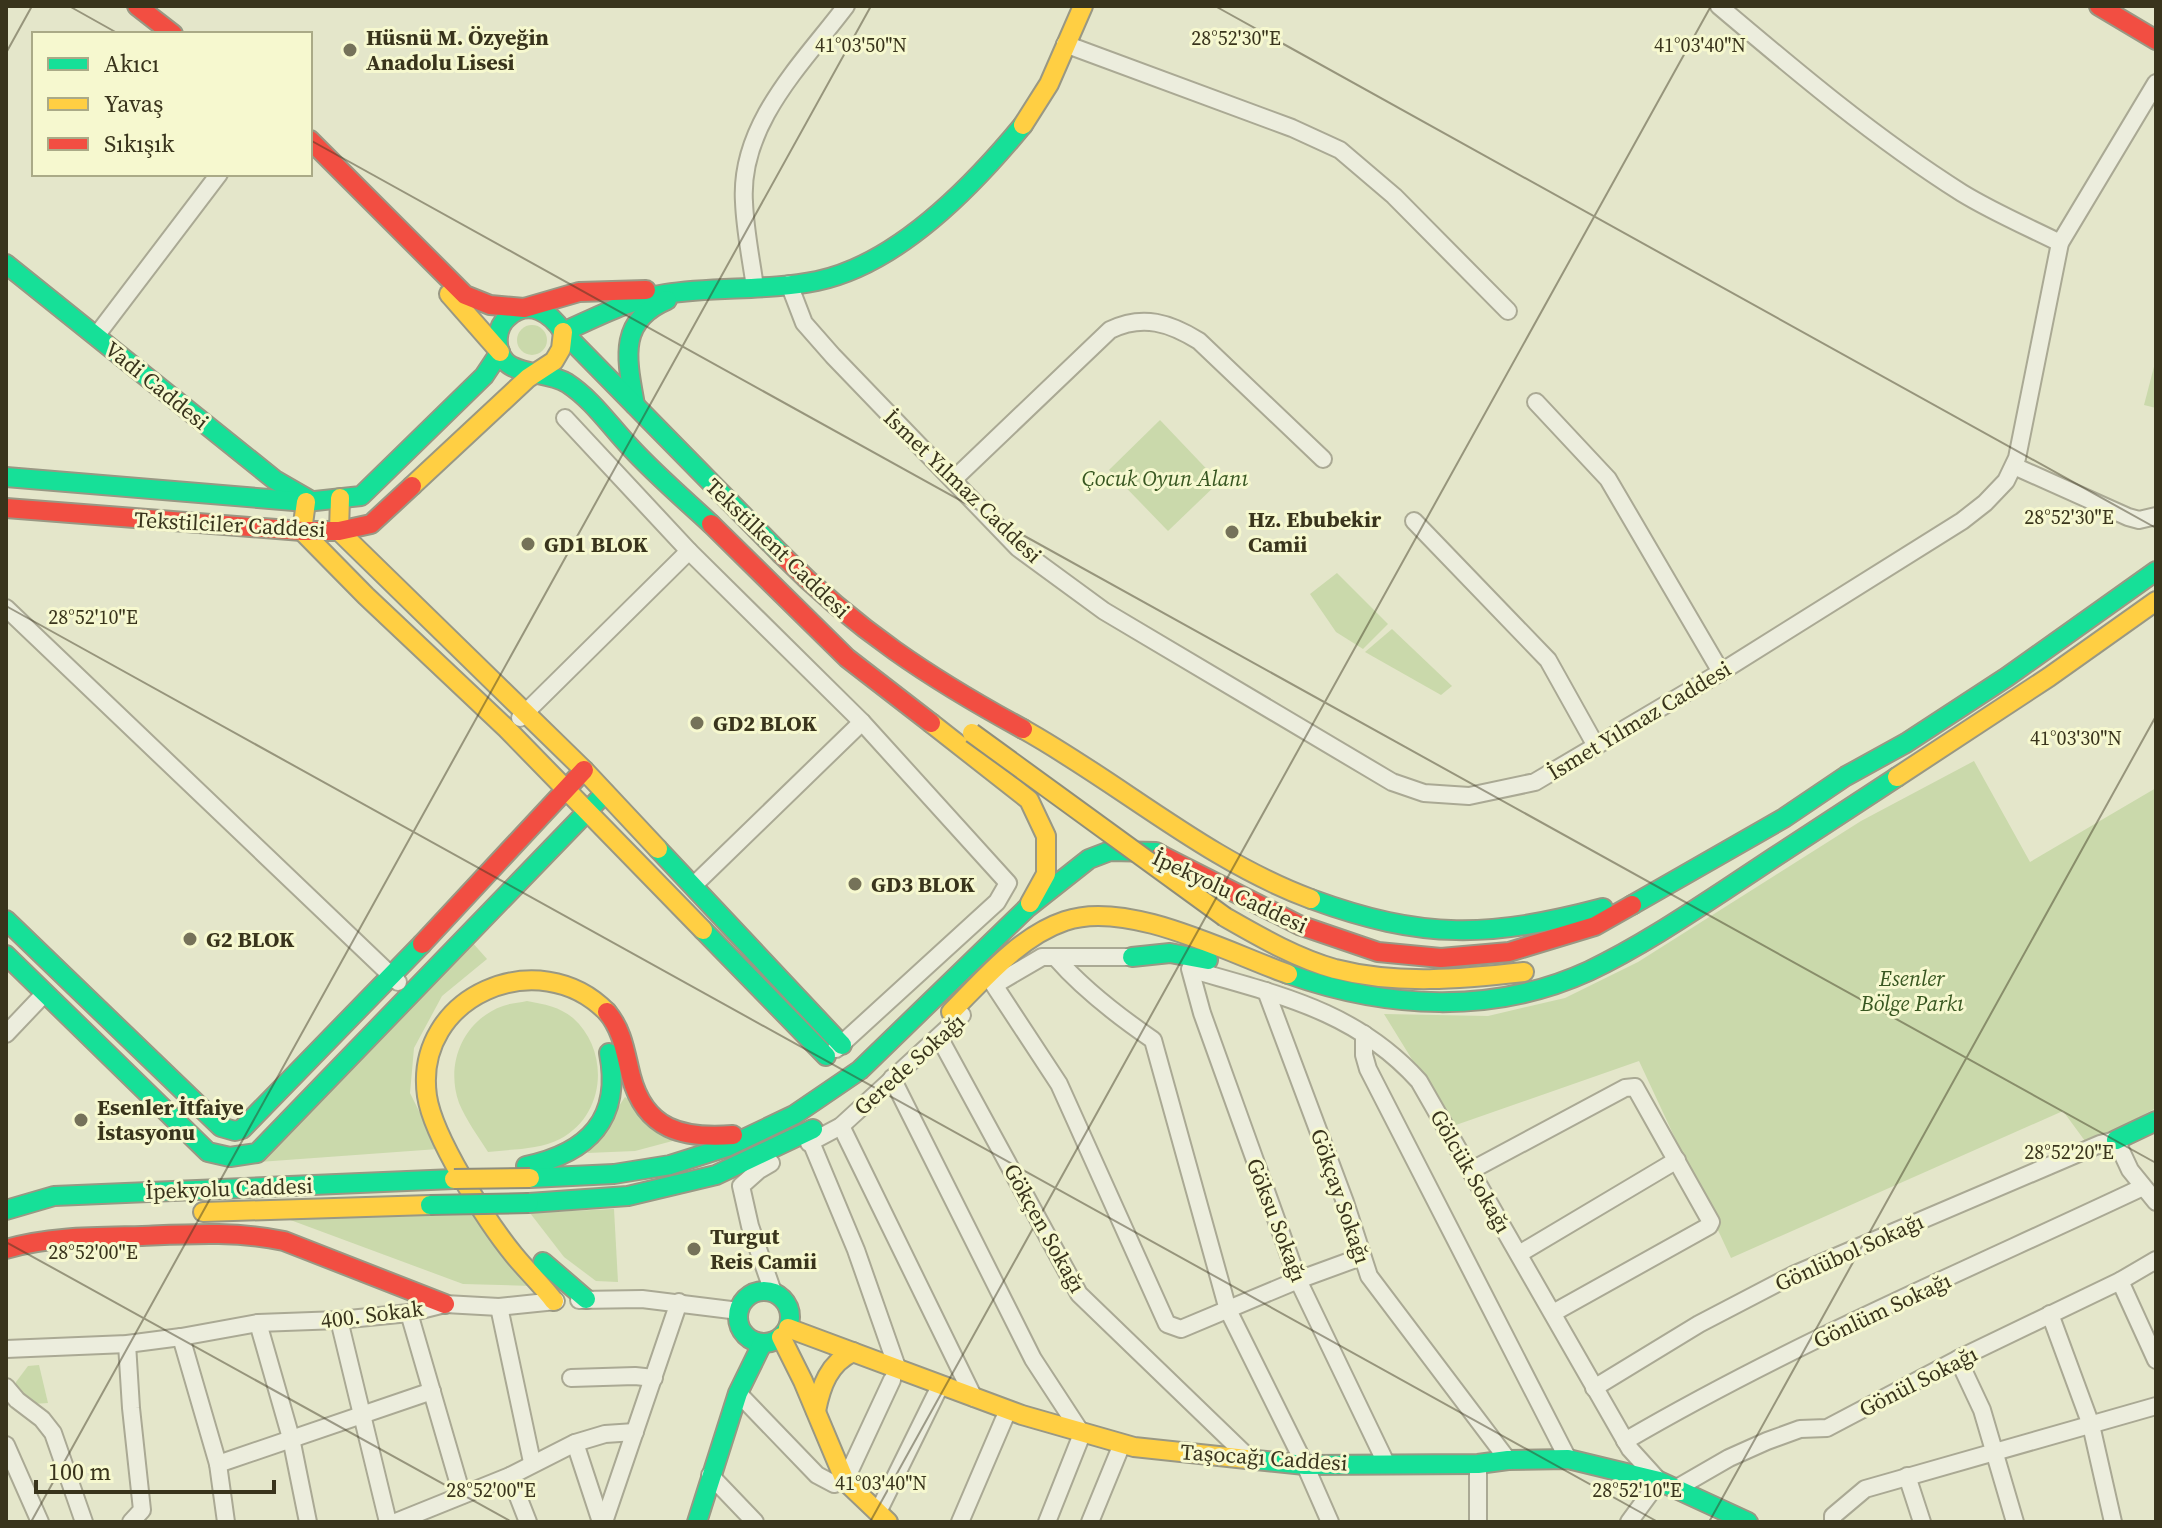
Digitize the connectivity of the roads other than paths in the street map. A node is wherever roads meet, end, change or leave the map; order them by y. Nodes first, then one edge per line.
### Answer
1 (137, 6) edge
2 (155, 6) edge
3 (846, 6) edge
4 (1083, 6) edge
5 (1719, 6) edge
6 (2099, 6) edge
7 (170, 32) edge
8 (187, 32) edge
9 (2156, 40) edge
10 (1065, 44) junction
11 (2156, 83) edge
12 (312, 142) edge
13 (312, 154) edge
14 (217, 176) edge
15 (2060, 243) junction
16 (6, 264) edge
17 (789, 284) junction
18 (755, 287) junction
19 (683, 292) junction
20 (524, 308) junction
21 (1508, 311) dead end
22 (563, 332) junction
23 (96, 336) junction
24 (500, 352) junction
25 (540, 372) junction
26 (1536, 402) dead end
27 (635, 405) junction
28 (565, 418) dead end
29 (1323, 459) dead end
30 (2014, 466) junction
31 (6, 477) edge
32 (953, 480) junction
33 (340, 498) junction
34 (309, 501) junction
35 (6, 508) edge
36 (2156, 516) edge
37 (1414, 521) dead end
38 (711, 524) junction
39 (302, 531) junction
40 (339, 531) junction
41 (689, 551) junction
42 (2156, 571) edge
43 (2156, 601) edge
44 (6, 608) edge
45 (2110, 656) dead end
46 (1984, 670) dead end
47 (1721, 672) junction
48 (526, 712) junction
49 (862, 722) junction
50 (507, 729) junction
51 (1596, 746) junction
52 (584, 770) junction
53 (1846, 776) junction
54 (565, 789) junction
55 (605, 793) junction
56 (587, 811) junction
57 (1840, 814) junction
58 (1668, 884) junction
59 (694, 885) junction
60 (676, 902) junction
61 (1027, 908) junction
62 (6, 920) edge
63 (1665, 929) junction
64 (6, 955) edge
65 (1132, 957) junction
66 (1056, 958) junction
67 (1190, 969) junction
68 (1292, 975) junction
69 (392, 976) junction
70 (994, 985) junction
71 (1266, 991) junction
72 (45, 993) junction
73 (411, 995) junction
74 (6, 1034) edge
75 (1364, 1034) junction
76 (939, 1037) junction
77 (842, 1045) junction
78 (826, 1056) joint
79 (892, 1078) junction
80 (452, 1117) dead end
81 (2156, 1121) edge
82 (841, 1126) junction
83 (764, 1130) junction
84 (2116, 1140) junction
85 (811, 1142) junction
86 (473, 1158) dead end
87 (1677, 1160) junction
88 (1470, 1171) junction
89 (528, 1172) junction
90 (2143, 1187) junction
91 (2156, 1202) edge
92 (6, 1210) edge
93 (186, 1213) dead end
94 (512, 1219) dead end
95 (38, 1224) dead end
96 (6, 1235) edge
97 (6, 1249) edge
98 (535, 1251) dead end
99 (1519, 1254) junction
100 (1361, 1257) junction
101 (2156, 1260) edge
102 (1298, 1280) junction
103 (2120, 1281) junction
104 (773, 1292) junction
105 (586, 1299) junction
106 (554, 1301) junction
107 (679, 1302) junction
108 (445, 1304) junction
109 (499, 1307) junction
110 (1228, 1310) junction
111 (739, 1311) junction
112 (409, 1313) junction
113 (1553, 1313) junction
114 (2050, 1314) junction
115 (339, 1320) junction
116 (258, 1323) junction
117 (785, 1333) junction
118 (181, 1337) junction
119 (127, 1344) junction
120 (762, 1344) junction
121 (6, 1349) edge
122 (853, 1352) junction
123 (1958, 1359) junction
124 (2156, 1360) edge
125 (895, 1375) junction
126 (571, 1378) dead end
127 (654, 1378) junction
128 (940, 1386) junction
129 (6, 1387) edge
130 (1594, 1388) junction
131 (432, 1391) junction
132 (738, 1393) junction
133 (974, 1398) junction
134 (2156, 1406) edge
135 (1008, 1410) junction
136 (816, 1411) junction
137 (363, 1413) junction
138 (2091, 1425) junction
139 (635, 1432) junction
140 (1082, 1434) junction
141 (291, 1438) junction
142 (1625, 1441) junction
143 (575, 1443) junction
144 (1122, 1444) junction
145 (6, 1445) edge
146 (1995, 1452) junction
147 (1568, 1459) junction
148 (1508, 1460) junction
149 (1252, 1461) junction
150 (532, 1462) junction
151 (1386, 1463) junction
152 (218, 1464) junction
153 (1478, 1464) junction
154 (1305, 1465) junction
155 (710, 1475) junction
156 (510, 1476) junction
157 (1907, 1476) junction
158 (845, 1481) junction
159 (1668, 1484) junction
160 (462, 1495) junction
161 (432, 1515) edge
162 (883, 1517) edge
163 (37, 1520) edge
164 (84, 1522) edge
165 (131, 1522) edge
166 (226, 1522) edge
167 (308, 1522) edge
168 (388, 1522) edge
169 (396, 1522) edge
170 (528, 1522) edge
171 (603, 1522) edge
172 (697, 1522) edge
173 (755, 1522) edge
174 (960, 1522) edge
175 (1047, 1522) edge
176 (1090, 1522) edge
177 (1330, 1522) edge
178 (1478, 1522) edge
179 (1629, 1522) edge
180 (1748, 1522) edge
181 (1833, 1522) edge
182 (1922, 1522) edge
183 (2015, 1522) edge
184 (2113, 1522) edge

1 - 7 main road
2 - 8 main road
3 - 18 street
4 - 10 main road
5 - 15 street
6 - 9 main road
10 - 17 main road
10 - 21 street
11 - 15 street, İsmet Yılmaz Caddesi
12 - 20 main road, Tekstilkent Caddesi
13 - 24 main road, Tekstilkent Caddesi
14 - 23 street
15 - 30 street, İsmet Yılmaz Caddesi
16 - 23 main road, Vadi Caddesi
17 - 18 main road
17 - 32 street, İsmet Yılmaz Caddesi
18 - 19 main road
19 - 20 main road
19 - 22 main road
19 - 27 main road
20 - 22 main road, Tekstilkent Caddesi
20 - 24 main road
22 - 25 main road
22 - 27 main road, Tekstilkent Caddesi
23 - 34 main road, Vadi Caddesi
24 - 25 main road, Tekstilkent Caddesi
24 - 33 main road, Tekstilciler Caddesi
25 - 38 main road, Tekstilkent Caddesi
25 - 40 main road, Tekstilciler Caddesi
26 - 47 street
27 - 58 main road, Tekstilkent Caddesi
28 - 41 street
29 - 32 street
30 - 36 street
30 - 47 street, İsmet Yılmaz Caddesi
31 - 34 main road, Tekstilciler Caddesi
32 - 51 street, İsmet Yılmaz Caddesi
33 - 34 main road, Tekstilciler Caddesi
33 - 40 main road
34 - 39 main road
35 - 39 main road, Tekstilciler Caddesi
37 - 51 street
38 - 61 main road
38 - 63 main road, bridge
39 - 40 main road, Tekstilciler Caddesi
39 - 50 main road
40 - 48 main road
41 - 48 street
41 - 49 street
42 - 53 main road
43 - 57 main road
44 - 69 street
45 - 57 main road
46 - 53 main road
47 - 51 street, İsmet Yılmaz Caddesi
48 - 50 street
48 - 52 main road
49 - 59 street
49 - 77 street
50 - 54 main road
52 - 54 main road
52 - 55 main road
53 - 58 main road, İpekyolu Caddesi
54 - 56 main road
54 - 69 main road
55 - 56 main road
55 - 59 main road
56 - 60 main road
56 - 73 main road
57 - 63 main road
58 - 61 main road, İpekyolu Caddesi
59 - 60 main road
59 - 77 main road
60 - 78 main road
61 - 83 main road, İpekyolu Caddesi
62 - 69 main road
63 - 68 main road
64 - 72 main road
65 - 66 street, Gerede Sokağı
65 - 67 street, Gerede Sokağı
65 - 68 main road
66 - 70 street, Gerede Sokağı
66 - 110 street
67 - 71 street, Gölcük Sokağı
67 - 102 street, Göksu Sokağı
68 - 93 main road, İpekyolu Caddesi, bridge
69 - 73 street
70 - 76 street, Gerede Sokağı
70 - 110 street
71 - 75 street, Gölcük Sokağı
71 - 100 street, Gökçay Sokağı
72 - 73 main road
72 - 74 street
75 - 88 street, Gölcük Sokağı
75 - 147 street
76 - 79 street, Gerede Sokağı
76 - 149 street, Gökçen Sokağı
77 - 78 street
79 - 82 street, Gerede Sokağı
79 - 140 street
80 - 89 main road
81 - 84 main road
82 - 85 street, Gerede Sokağı
82 - 133 street
83 - 89 main road, İpekyolu Caddesi
83 - 106 main road
84 - 90 street
84 - 130 street, Gönlübol Sokağı
85 - 104 street, Gerede Sokağı
85 - 125 street
86 - 94 main road
87 - 88 street
87 - 99 street
87 - 113 street
88 - 99 street, Gölcük Sokağı
89 - 92 main road, İpekyolu Caddesi, bridge
90 - 91 street
90 - 142 street, Gönlüm Sokağı
95 - 96 main road
97 - 108 main road
98 - 105 main road
99 - 113 street, Gölcük Sokağı
100 - 102 street
100 - 148 street, Gökçay Sokağı
101 - 103 street, Gönül Sokağı
102 - 110 street
102 - 151 street, Göksu Sokağı
103 - 114 street, Gönül Sokağı
103 - 124 street
104 - 111 main road
104 - 117 main road
105 - 106 street, 400. Sokak
105 - 107 street, 400. Sokak
106 - 109 street, 400. Sokak
107 - 111 street, 400. Sokak
107 - 127 street
108 - 109 street, 400. Sokak
108 - 112 street, 400. Sokak
109 - 150 street
110 - 154 street
111 - 120 main road
112 - 115 street, 400. Sokak
112 - 131 street
113 - 130 street, Gölcük Sokağı
114 - 123 street, Gönül Sokağı
114 - 138 street
115 - 116 street, 400. Sokak
115 - 137 street
116 - 118 street, 400. Sokak
116 - 141 street
117 - 120 main road
117 - 122 main road, Taşocağı Caddesi
117 - 136 main road
118 - 119 street, 400. Sokak
118 - 152 street
119 - 121 street, 400. Sokak
119 - 165 street
120 - 132 main road
122 - 125 main road, Taşocağı Caddesi
122 - 136 main road
123 - 146 street
123 - 159 street, Gönül Sokağı
125 - 128 main road, Taşocağı Caddesi
125 - 158 street
126 - 127 street
127 - 139 street
128 - 133 main road, Taşocağı Caddesi
128 - 162 street
129 - 164 street
130 - 142 street, Gölcük Sokağı
131 - 137 street
131 - 160 street
132 - 155 main road
132 - 158 street
133 - 135 main road, Taşocağı Caddesi
134 - 138 street
135 - 140 main road, Taşocağı Caddesi
135 - 174 street
136 - 158 main road
137 - 141 street
137 - 168 street
138 - 146 street
138 - 184 street
139 - 143 street
139 - 171 street
140 - 144 main road, Taşocağı Caddesi
140 - 175 street
141 - 152 street
141 - 167 street
142 - 159 street, Gölcük Sokağı
143 - 150 street
143 - 171 street
144 - 149 main road, Taşocağı Caddesi
144 - 176 street
145 - 163 street
146 - 157 street
146 - 183 street
147 - 148 main road, Taşocağı Caddesi
147 - 159 main road, Taşocağı Caddesi
148 - 153 main road, Taşocağı Caddesi
149 - 154 main road, Taşocağı Caddesi
150 - 156 street
151 - 153 main road, Taşocağı Caddesi
151 - 154 main road, Taşocağı Caddesi
152 - 166 street
153 - 178 street
154 - 177 street
155 - 172 main road
155 - 173 street
156 - 160 street
156 - 170 street
157 - 181 street
157 - 182 street
158 - 162 main road
159 - 179 street
159 - 180 main road, Taşocağı Caddesi
160 - 161 street
161 - 169 street

